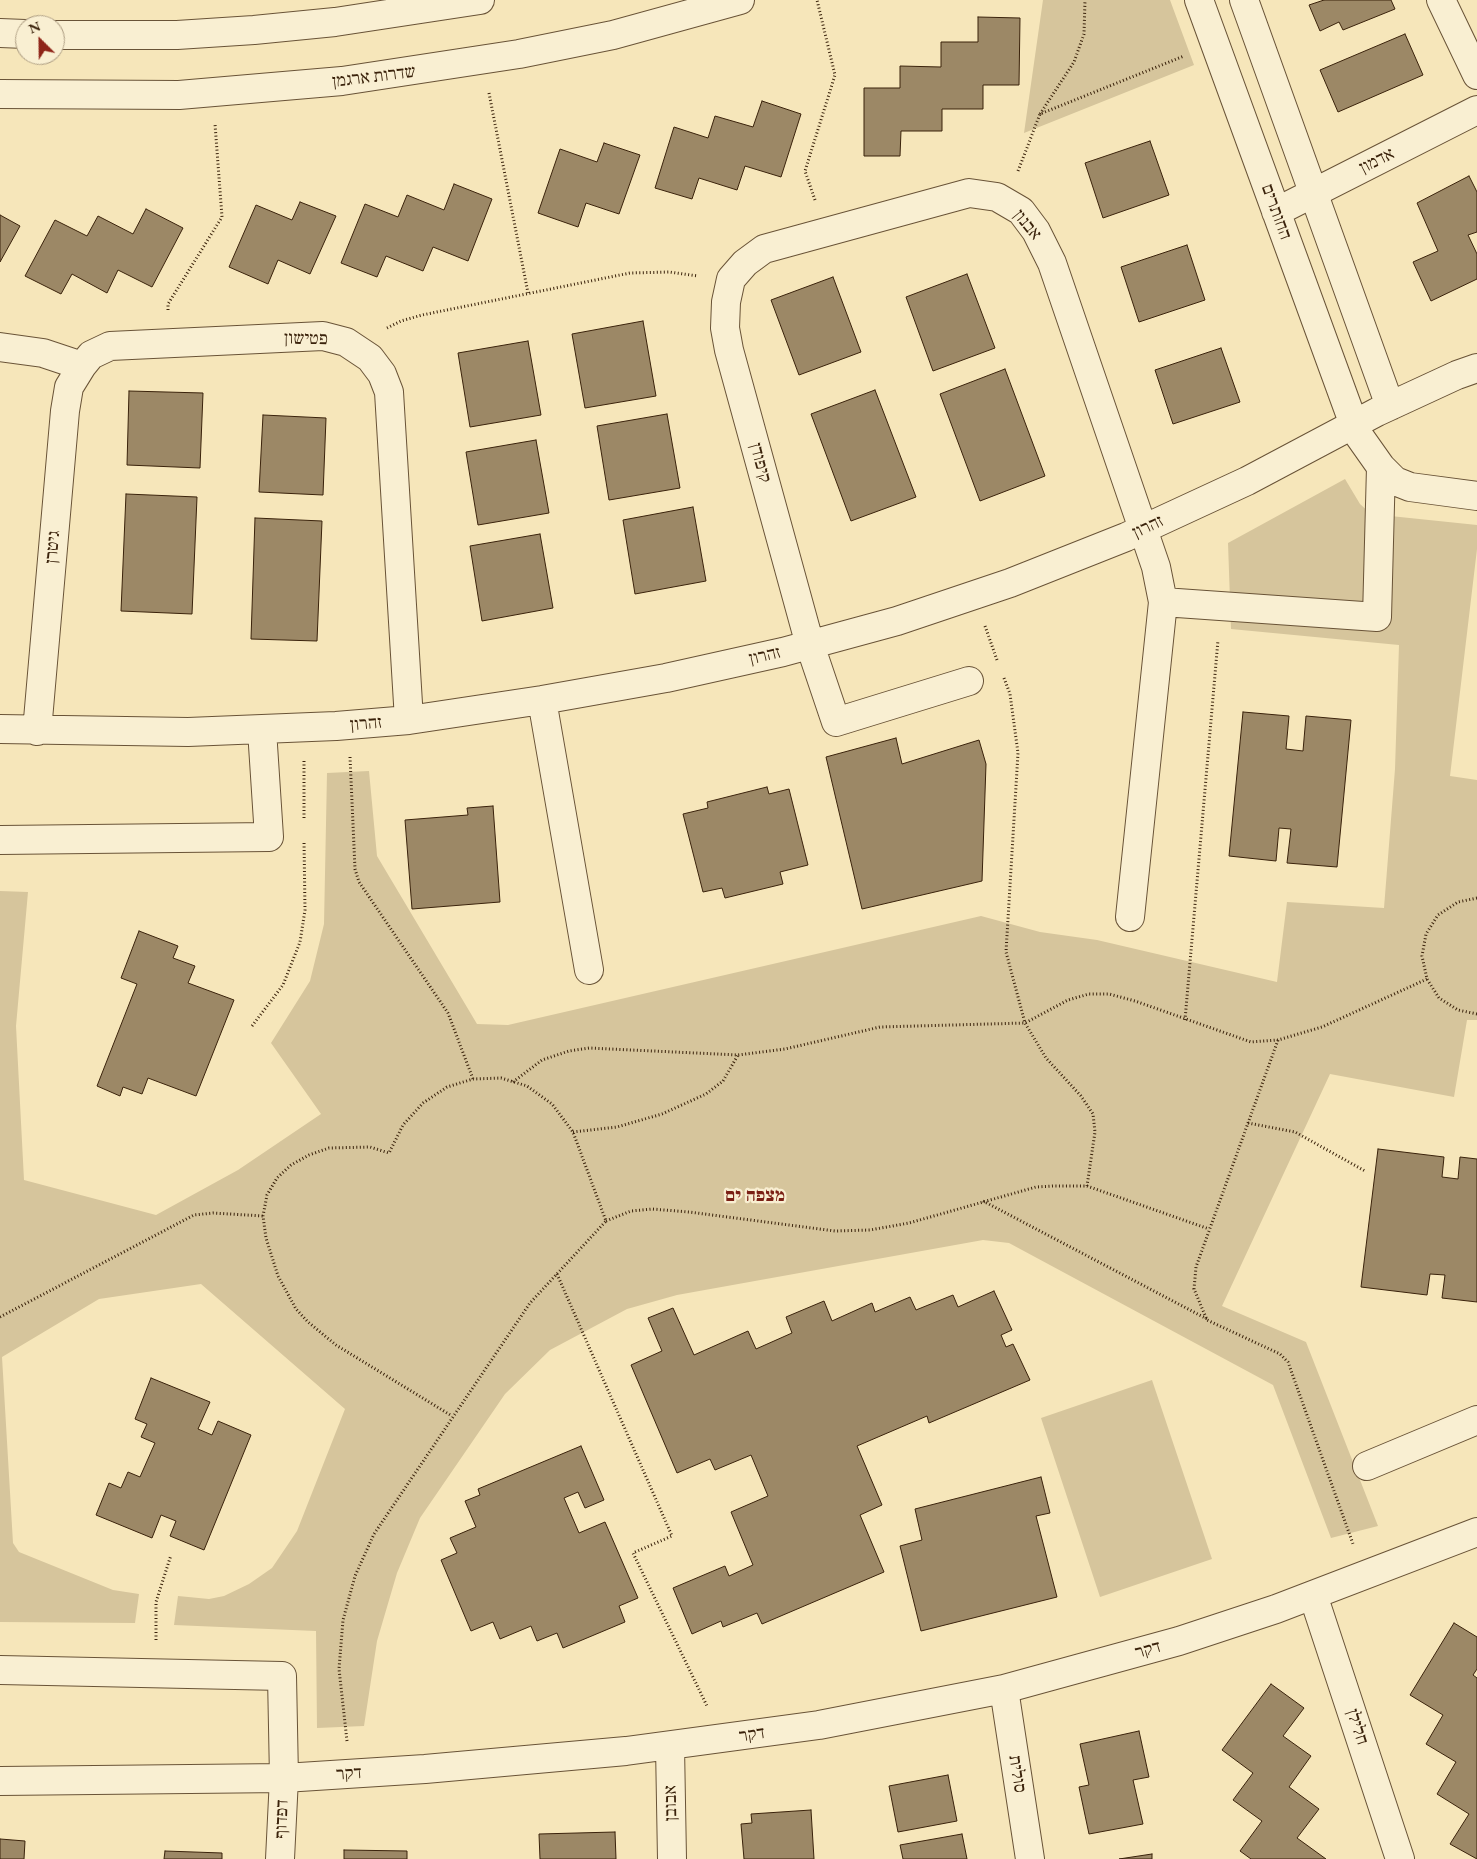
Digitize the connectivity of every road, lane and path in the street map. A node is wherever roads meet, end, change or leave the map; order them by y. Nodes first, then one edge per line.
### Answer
1 (480, 0) edge
2 (740, 0) edge
3 (817, 0) edge
4 (1085, 0) edge
5 (1198, 0) edge
6 (1244, 0) edge
7 (1441, 0) edge
8 (0, 33) edge
9 (15, 34) edge
10 (65, 35) edge
11 (1215, 44) junction
12 (483, 61) junction
13 (1477, 75) edge
14 (212, 93) junction
15 (0, 94) edge
16 (1477, 110) edge
17 (1040, 114) junction
18 (1313, 193) junction
19 (1006, 202) junction
20 (1276, 212) junction
21 (825, 231) junction
22 (731, 279) junction
23 (528, 294) junction
24 (167, 343) junction
25 (0, 347) edge
26 (370, 358) junction
27 (82, 366) junction
28 (1477, 368) edge
29 (1390, 406) junction
30 (1354, 425) junction
31 (1381, 467) junction
32 (1477, 496) edge
33 (1144, 529) junction
34 (973, 596) junction
35 (1163, 602) junction
36 (1221, 606) junction
37 (810, 645) junction
38 (1000, 668) dead end
39 (1004, 676) dead end
40 (969, 681) dead end
41 (542, 700) junction
42 (408, 720) junction
43 (348, 725) junction
44 (303, 728) junction
45 (0, 729) edge
46 (262, 730) junction
47 (37, 731) junction
48 (304, 824) dead end
49 (304, 834) dead end
50 (0, 840) edge
51 (1477, 898) edge
52 (1130, 917) dead end
53 (589, 970) dead end
54 (1427, 979) junction
55 (1477, 1014) edge
56 (1185, 1020) junction
57 (1025, 1023) junction
58 (252, 1026) dead end
59 (1278, 1040) junction
60 (738, 1055) junction
61 (473, 1079) junction
62 (513, 1082) junction
63 (1248, 1123) junction
64 (573, 1132) junction
65 (1365, 1171) dead end
66 (1087, 1186) junction
67 (982, 1201) junction
68 (263, 1216) junction
69 (606, 1221) junction
70 (1210, 1229) junction
71 (557, 1274) junction
72 (0, 1317) edge
73 (1208, 1320) junction
74 (452, 1416) junction
75 (1477, 1420) edge
76 (1367, 1466) dead end
77 (1477, 1532) edge
78 (171, 1554) dead end
79 (1364, 1576) junction
80 (1313, 1595) junction
81 (0, 1670) edge
82 (156, 1673) junction
83 (1004, 1688) junction
84 (724, 1740) junction
85 (670, 1746) junction
86 (350, 1774) junction
87 (284, 1778) junction
88 (0, 1781) edge
89 (280, 1859) edge
90 (672, 1859) edge
91 (1030, 1859) edge
92 (1400, 1859) edge

1 - 10 street
2 - 12 street, שדרות ארגמן
3 - 21 path
4 - 17 path
5 - 11 street, החותרים
6 - 18 street
7 - 13 street
8 - 9 street
11 - 17 path
11 - 20 street, החותרים
12 - 14 street, שדרות ארגמן
12 - 23 path
14 - 15 street, שדרות ארגמן
14 - 24 path
16 - 18 street, אדמון
17 - 19 path
18 - 20 street, אדמון
18 - 29 street
19 - 21 street, אבנון
19 - 33 street, אבנון
20 - 30 street, החותרים
21 - 22 street, אבנון
22 - 23 path
22 - 37 street, קיפודן
23 - 26 path
24 - 26 street, פטישון
24 - 27 street, פטישון
25 - 27 street
26 - 42 street, פטישון
27 - 47 street, גיטרן
28 - 29 street, זהרון
29 - 30 street, זהרון
30 - 31 street, החותרים
30 - 33 street, זהרון
31 - 32 street, החותרים
31 - 36 street
33 - 34 street, זהרון
33 - 35 street, אבנון
34 - 37 street, זהרון
34 - 38 path
35 - 36 street
35 - 52 street, אבנון
36 - 56 path
37 - 40 street, קיפודן
37 - 41 street, זהרון
39 - 57 path
41 - 42 street, זהרון
41 - 53 street
42 - 43 street, זהרון
43 - 44 street, זהרון
43 - 61 path
44 - 46 street, זהרון
44 - 48 path
45 - 47 street, זהרון
46 - 47 street, זהרון
46 - 50 street
49 - 58 path
51 - 54 path
54 - 55 path
54 - 59 path
56 - 57 path
56 - 59 path
57 - 60 path
57 - 66 path
59 - 63 path
60 - 62 path
60 - 64 path
61 - 62 path
61 - 68 path
62 - 64 path
63 - 65 path
63 - 70 path
64 - 69 path
66 - 67 path
66 - 70 path
67 - 69 path
67 - 73 path
68 - 72 path
68 - 74 path
69 - 71 path
70 - 73 path
71 - 74 path
71 - 84 path
73 - 79 path
74 - 86 path
75 - 76 street
77 - 79 street, דקר
78 - 82 path
79 - 80 street, דקר
80 - 83 street, דקר
80 - 92 street, חלילן
81 - 82 street
82 - 87 street, דפדוף
83 - 84 street, דקר
83 - 91 street, סולית
84 - 85 street, דקר
85 - 86 street, דקר
85 - 90 street, אבובן
86 - 87 street, דקר
87 - 88 street, דקר
87 - 89 street, דפדוף

